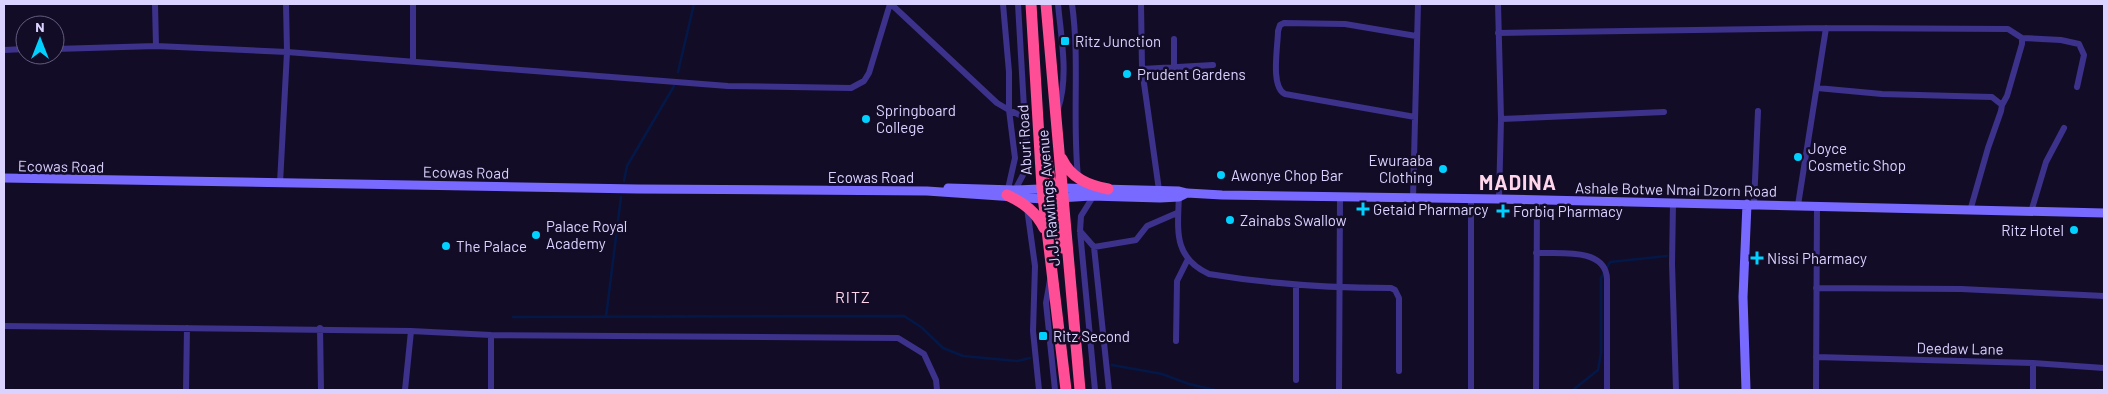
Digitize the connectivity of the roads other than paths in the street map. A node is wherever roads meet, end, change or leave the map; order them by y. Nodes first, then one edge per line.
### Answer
1 (155, 4) edge
2 (286, 4) edge
3 (413, 4) edge
4 (890, 4) edge
5 (1003, 4) edge
6 (1018, 4) edge
7 (1031, 4) edge
8 (1046, 4) edge
9 (1058, 4) edge
10 (1072, 4) edge
11 (1142, 4) edge
12 (1418, 4) edge
13 (1498, 4) edge
14 (1826, 28) junction
15 (1498, 33) junction
16 (1416, 36) junction
17 (2022, 38) junction
18 (1174, 40) dead end
19 (156, 46) junction
20 (65, 49) edge
21 (287, 52) junction
22 (412, 61) junction
23 (1213, 65) dead end
24 (1174, 67) junction
25 (1142, 69) junction
26 (2077, 87) dead end
27 (1817, 88) junction
28 (2002, 105) junction
29 (1009, 110) junction
30 (1758, 111) dead end
31 (1664, 112) dead end
32 (1056, 113) junction
33 (1024, 117) junction
34 (1414, 117) junction
35 (1500, 119) junction
36 (2064, 128) dead end
37 (1059, 153) junction
38 (4, 178) edge
39 (1078, 178) junction
40 (280, 183) junction
41 (1108, 189) junction
42 (1159, 190) junction
43 (928, 191) junction
44 (1010, 192) junction
45 (1053, 193) junction
46 (1181, 194) junction
47 (1091, 196) junction
48 (1340, 197) junction
49 (1412, 198) junction
50 (1471, 199) junction
51 (1499, 199) junction
52 (1537, 201) junction
53 (1673, 203) junction
54 (1750, 204) junction
55 (1026, 205) junction
56 (1798, 205) junction
57 (1817, 206) junction
58 (1970, 211) junction
59 (2031, 212) junction
60 (1177, 213) junction
61 (2104, 213) edge
62 (1080, 231) junction
63 (1047, 234) junction
64 (1094, 247) junction
65 (1536, 253) junction
66 (1187, 261) junction
67 (1052, 274) junction
68 (1296, 284) junction
69 (1340, 288) junction
70 (1816, 288) junction
71 (2104, 296) edge
72 (4, 326) edge
73 (187, 328) junction
74 (320, 328) junction
75 (411, 331) junction
76 (491, 336) junction
77 (1176, 341) dead end
78 (1816, 357) junction
79 (2033, 363) junction
80 (2104, 368) edge
81 (1399, 371) dead end
82 (1296, 380) dead end
83 (186, 390) edge
84 (321, 390) edge
85 (405, 390) edge
86 (491, 390) edge
87 (937, 390) edge
88 (1039, 390) edge
89 (1055, 390) edge
90 (1066, 390) edge
91 (1080, 390) edge
92 (1094, 390) edge
93 (1109, 390) edge
94 (1338, 390) edge
95 (1471, 390) edge
96 (1536, 390) edge
97 (1608, 390) edge
98 (1676, 390) edge
99 (1746, 390) edge
100 (1816, 390) edge
101 (2033, 390) edge

1 - 19 street
2 - 21 street
3 - 22 street
4 - 22 street
4 - 29 street
5 - 29 street
6 - 33 street
7 - 45 highway, Aburi Road
8 - 32 highway, J.J. Rawlings Avenue
9 - 32 street
10 - 39 street
11 - 25 street
12 - 16 street
13 - 15 street
14 - 15 street
14 - 17 street
14 - 27 street
15 - 35 street
16 - 34 street
16 - 34 street
17 - 26 street
17 - 28 street
18 - 24 street
19 - 20 street
19 - 21 street
21 - 22 street
21 - 40 street
23 - 24 street
24 - 25 street
25 - 42 street
27 - 28 street
27 - 56 street
28 - 58 street
29 - 33 street
29 - 44 street
30 - 54 street
31 - 35 street
32 - 37 highway, J.J. Rawlings Avenue
33 - 44 street
34 - 49 street
35 - 51 street
36 - 59 street
37 - 39 highway
37 - 45 highway, J.J. Rawlings Avenue
38 - 40 street, Ecowas Road
39 - 41 highway
40 - 43 street, Ecowas Road
41 - 42 street
41 - 45 street
42 - 46 street
43 - 44 street, Ecowas Road
43 - 44 street, Ecowas Road
44 - 45 street, Ecowas Road
44 - 55 highway
45 - 47 street
45 - 63 highway, Aburi Road
45 - 91 highway, J.J. Rawlings Avenue
46 - 47 street
46 - 48 street, Ashale Botwe Nmai Dzorn Road
46 - 60 street
47 - 62 street
48 - 49 street, Ashale Botwe Nmai Dzorn Road
48 - 69 street
49 - 50 street, Ashale Botwe Nmai Dzorn Road
50 - 51 street, Ashale Botwe Nmai Dzorn Road
50 - 95 street
51 - 52 street, Ashale Botwe Nmai Dzorn Road
52 - 53 street, Ashale Botwe Nmai Dzorn Road
52 - 65 street
53 - 54 street, Ashale Botwe Nmai Dzorn Road
53 - 98 street
54 - 56 street, Ashale Botwe Nmai Dzorn Road
54 - 99 street
55 - 63 highway
55 - 88 street
56 - 57 street, Ashale Botwe Nmai Dzorn Road
57 - 58 street, Ashale Botwe Nmai Dzorn Road
57 - 70 street
58 - 59 street, Ashale Botwe Nmai Dzorn Road
59 - 61 street, Ashale Botwe Nmai Dzorn Road
60 - 64 street
60 - 66 street
62 - 64 street
62 - 92 street
63 - 67 highway, Aburi Road
64 - 93 street
65 - 96 street
65 - 97 street
66 - 68 street
66 - 77 street
67 - 89 street
67 - 90 highway, J.J. Rawlings Avenue
68 - 69 street
68 - 82 street
69 - 81 street
69 - 94 street
70 - 71 street
70 - 78 street
72 - 73 street
73 - 74 street
73 - 83 street
74 - 75 street
74 - 84 street
75 - 76 street
75 - 85 street
76 - 86 street
76 - 87 street
78 - 79 street, Deedaw Lane
78 - 100 street
79 - 80 street, Deedaw Lane
79 - 101 street

